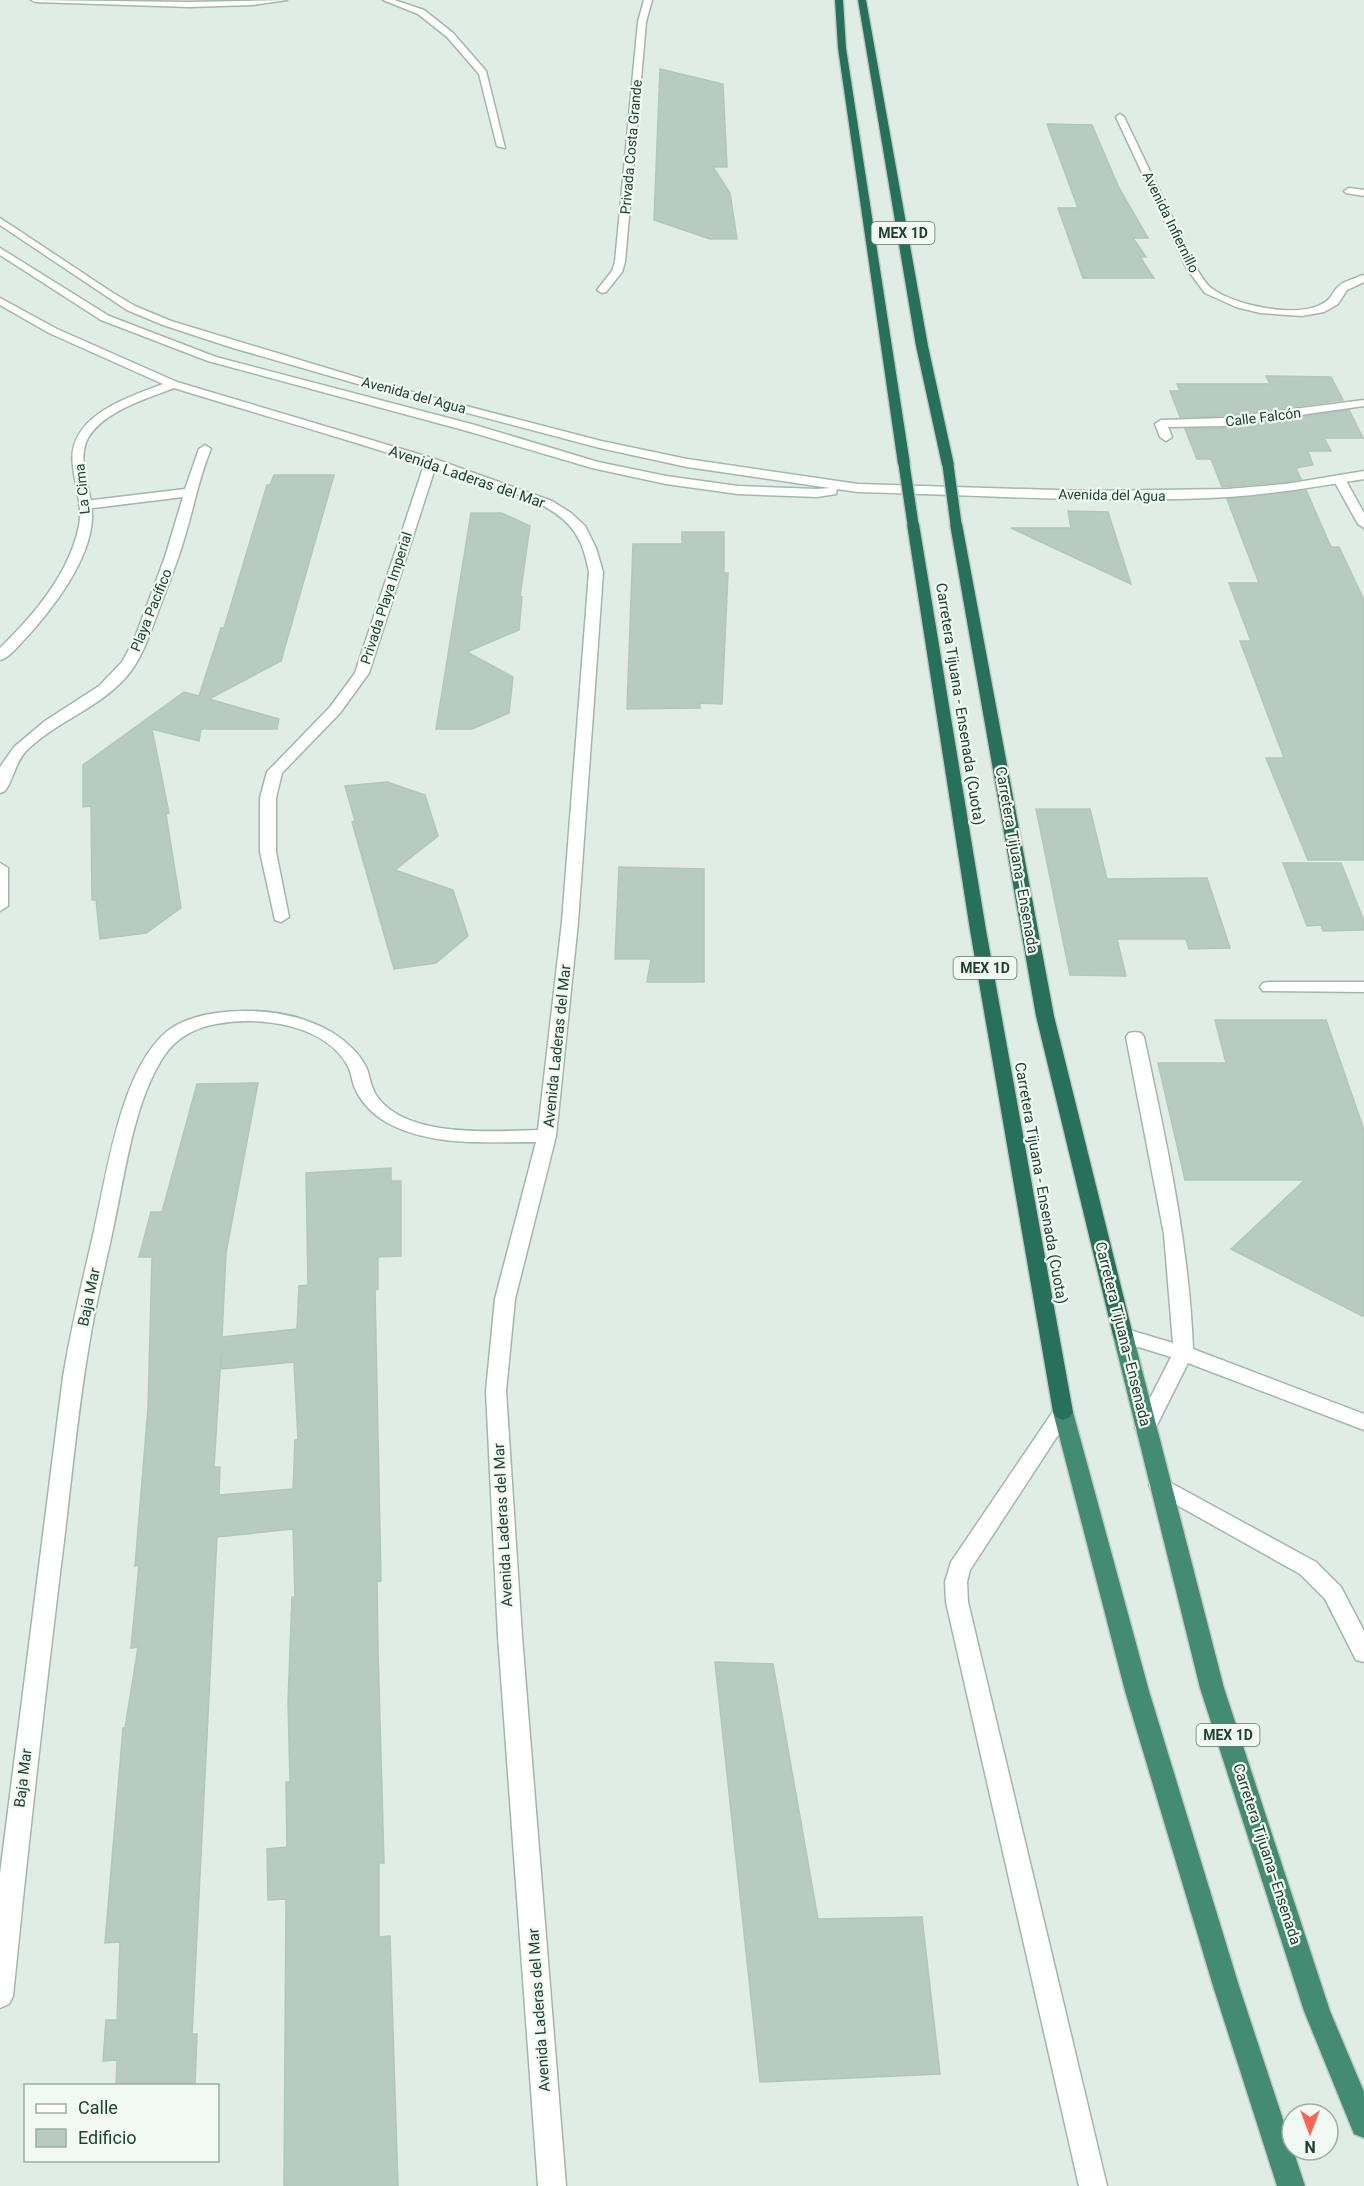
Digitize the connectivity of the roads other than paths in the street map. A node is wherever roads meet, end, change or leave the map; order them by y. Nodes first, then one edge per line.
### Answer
1 (35, 0) edge
2 (283, 0) edge
3 (387, 0) edge
4 (648, 0) edge
5 (839, 0) edge
6 (862, 0) edge
7 (1120, 117) dead end
8 (502, 146) dead end
9 (1348, 191) dead end
10 (1364, 193) edge
11 (4, 226) edge
12 (0, 251) edge
13 (1364, 278) edge
14 (602, 290) dead end
15 (0, 301) edge
16 (173, 384) junction
17 (1364, 403) edge
18 (1166, 437) dead end
19 (205, 449) dead end
20 (431, 462) junction
21 (1364, 475) edge
22 (1340, 479) junction
23 (858, 488) junction
24 (190, 492) junction
25 (85, 505) junction
26 (1364, 524) edge
27 (0, 656) edge
28 (0, 788) edge
29 (0, 868) edge
30 (0, 906) edge
31 (281, 917) dead end
32 (1269, 987) dead end
33 (1364, 987) edge
34 (1135, 1037) dead end
35 (547, 1137) junction
36 (1123, 1335) junction
37 (1183, 1353) junction
38 (1063, 1412) junction
39 (1364, 1422) edge
40 (1146, 1428) junction
41 (1160, 1485) junction
42 (1364, 1653) edge
43 (0, 1996) edge
44 (1364, 2125) edge
45 (552, 2186) edge
46 (1093, 2186) edge
47 (1291, 2186) edge

1 - 2 street
3 - 8 street
4 - 14 street, Privada Costa Grande
5 - 38 highway, Carretera Tijuana - Ensenada (Cuota) / MEX 1D, bridge
6 - 36 highway, Carretera Tijuana–Ensenada / MEX 1D, bridge
7 - 13 street, Avenida Infiernillo
9 - 10 street
11 - 23 street, Avenida del Agua
12 - 23 street, Avenida del Agua
15 - 16 street, Avenida Laderas del Mar
16 - 20 street, Avenida Laderas del Mar
16 - 25 street, La Cima
17 - 18 street, Calle Falcón
19 - 24 street, Playa Pacífico
20 - 31 street, Privada Playa Imperial
20 - 35 street, Avenida Laderas del Mar
21 - 22 street, Avenida del Agua
22 - 23 street, Avenida del Agua
22 - 26 street
24 - 25 street
24 - 28 street, Playa Pacífico
25 - 27 street, La Cima
29 - 30 street
32 - 33 street
34 - 37 street
35 - 43 street, Baja Mar
35 - 45 street, Avenida Laderas del Mar
36 - 37 street
36 - 40 highway, Carretera Tijuana–Ensenada / MEX 1D
37 - 39 street
37 - 40 street
38 - 46 street
38 - 47 highway, MEX 1D
40 - 41 highway, Carretera Tijuana–Ensenada / MEX 1D
41 - 42 street
41 - 44 highway, Carretera Tijuana–Ensenada / MEX 1D

